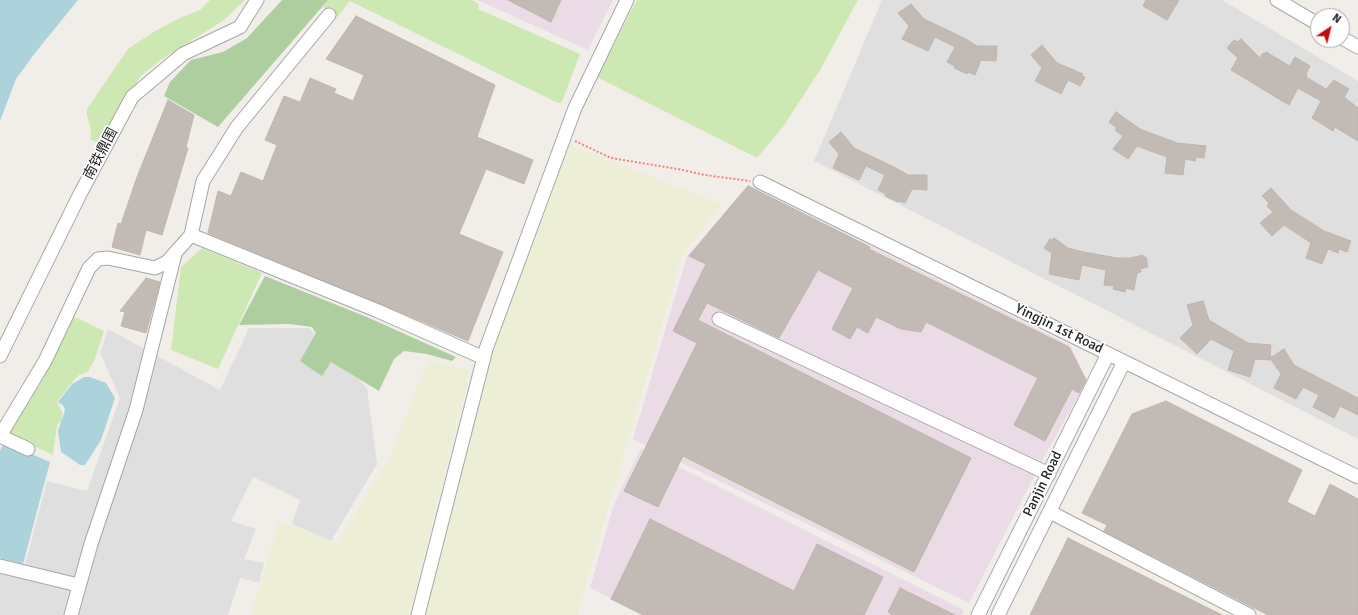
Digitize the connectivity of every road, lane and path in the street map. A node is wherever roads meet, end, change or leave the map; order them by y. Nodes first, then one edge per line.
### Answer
1 (257, 0) edge
2 (627, 0) edge
3 (1277, 0) edge
4 (329, 15) dead end
5 (1310, 19) edge
6 (565, 134) junction
7 (760, 182) joint
8 (191, 235) junction
9 (175, 253) junction
10 (719, 319) dead end
11 (1108, 354) junction
12 (0, 356) edge
13 (484, 358) junction
14 (1124, 362) junction
15 (0, 436) edge
16 (28, 449) dead end
17 (1048, 474) junction
18 (1358, 477) edge
19 (1050, 512) junction
20 (0, 566) edge
21 (78, 585) junction
22 (71, 615) edge
23 (418, 615) edge
24 (978, 615) edge
25 (998, 615) edge
26 (1249, 615) edge

1 - 12 street, 南铁鼎围
2 - 6 street
3 - 5 street
4 - 8 street
6 - 7 path
6 - 13 street
7 - 11 street, Yingjin 1st Road
8 - 9 street
8 - 13 street
9 - 15 street
9 - 21 street
10 - 17 street
11 - 14 street, Yingjin 1st Road
11 - 17 street, Panjin Road
13 - 23 street
14 - 18 street, Yingjin 1st Road
14 - 19 street, Panjin Road
15 - 16 street
17 - 24 street, Panjin Road
19 - 25 street, Panjin Road
19 - 26 street
20 - 21 street
21 - 22 street

